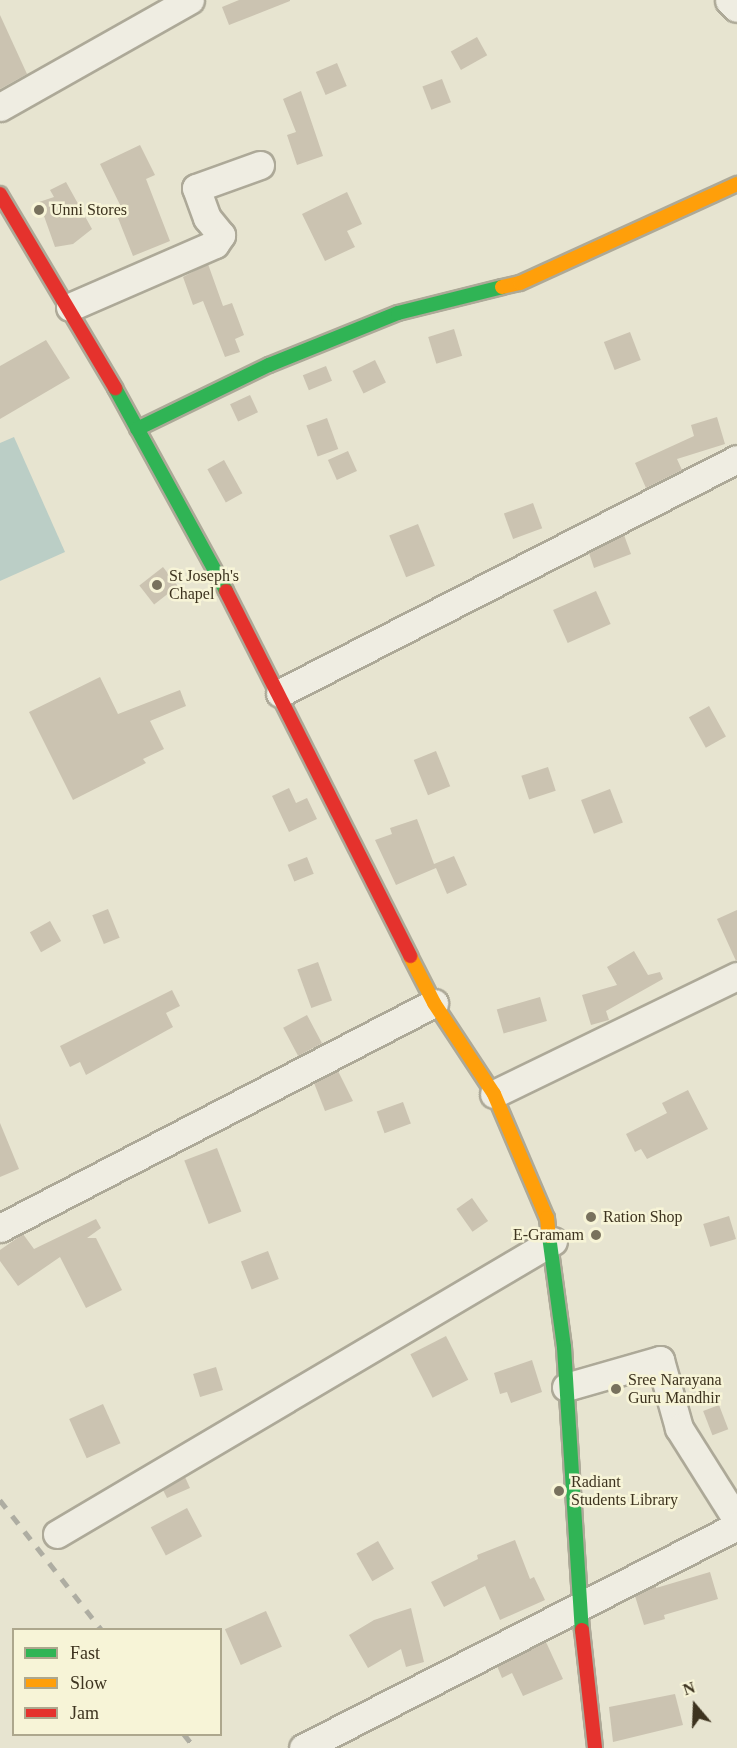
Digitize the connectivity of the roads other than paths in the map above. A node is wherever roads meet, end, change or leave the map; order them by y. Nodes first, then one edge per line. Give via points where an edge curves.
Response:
1 (189, 0) edge
2 (729, 0) edge
3 (737, 8) edge
4 (0, 106) edge
5 (260, 165) dead end
6 (737, 184) edge
7 (0, 194) edge
8 (70, 307) junction
9 (137, 429) junction
10 (737, 459) edge
11 (280, 693) junction
12 (737, 976) edge
13 (434, 1003) junction
14 (494, 1094) junction
15 (0, 1228) edge
16 (553, 1241) junction
17 (566, 1387) junction
18 (737, 1520) edge
19 (737, 1526) edge
20 (57, 1534) dead end
21 (579, 1607) junction
22 (303, 1748) edge
23 (595, 1748) edge

1 - 4 street
2 - 3 street
5 - 8 street via 196,188 207,218 221,235 215,244
6 - 9 main road via 520,283 398,313 269,365
7 - 8 main road
8 - 9 main road
9 - 11 main road
10 - 11 street
11 - 13 main road
12 - 14 street
13 - 14 main road
13 - 15 street
14 - 16 main road via 543,1208
16 - 17 main road
16 - 20 street
17 - 18 street via 660,1360 679,1428
17 - 21 main road
19 - 21 street
21 - 22 street
21 - 23 main road

